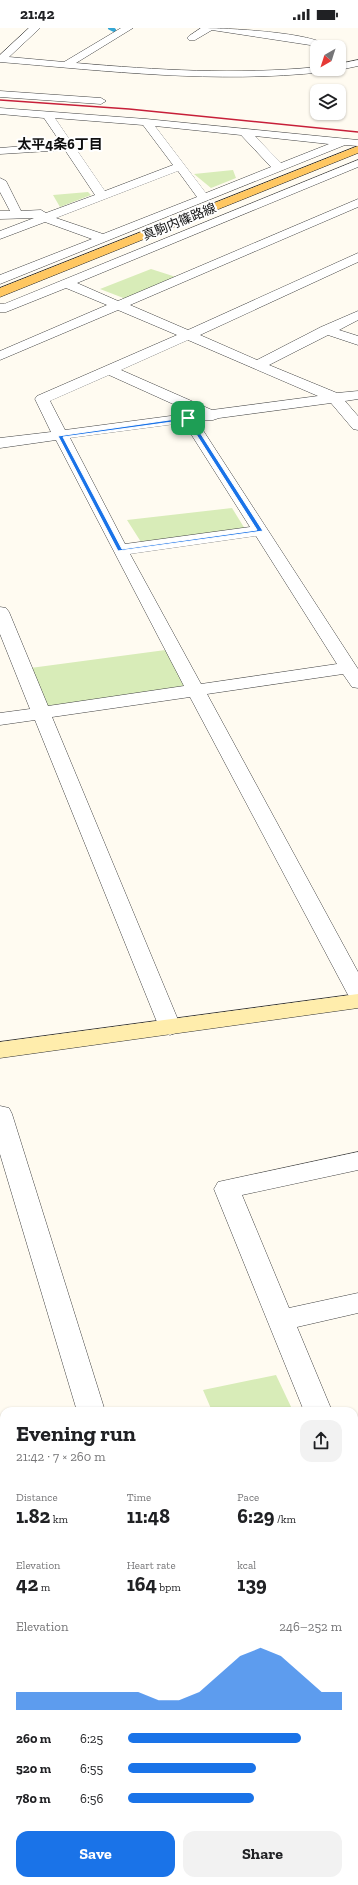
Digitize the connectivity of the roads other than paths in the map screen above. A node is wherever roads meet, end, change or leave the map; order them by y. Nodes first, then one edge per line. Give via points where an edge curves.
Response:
1 (35, 28) edge
2 (128, 28) edge
3 (208, 28) edge
4 (216, 28) edge
5 (192, 38) dead end
6 (310, 42) edge
7 (1, 59) edge
8 (346, 59) edge
9 (54, 63) junction
10 (67, 64) junction
11 (355, 64) edge
12 (310, 71) edge
13 (48, 73) dead end
14 (54, 85) dead end
15 (0, 94) edge
16 (60, 98) junction
17 (101, 101) dead end
18 (0, 111) edge
19 (48, 114) junction
20 (146, 122) junction
21 (246, 133) junction
22 (344, 142) junction
23 (358, 143) edge
24 (69, 146) junction
25 (358, 149) edge
26 (0, 150) edge
27 (358, 164) edge
28 (179, 167) junction
29 (277, 168) junction
30 (0, 182) edge
31 (102, 196) junction
32 (203, 197) junction
33 (358, 203) edge
34 (17, 214) junction
35 (0, 215) edge
36 (48, 217) junction
37 (0, 235) edge
38 (104, 239) junction
39 (358, 257) edge
40 (0, 280) edge
41 (68, 284) junction
42 (0, 294) edge
43 (119, 305) junction
44 (0, 308) edge
45 (358, 315) edge
46 (326, 330) junction
47 (189, 335) junction
48 (358, 341) edge
49 (0, 356) edge
50 (257, 364) junction
51 (110, 370) junction
52 (358, 396) edge
53 (335, 398) junction
54 (213, 416) junction
55 (188, 418) junction
56 (358, 426) edge
57 (60, 436) junction
58 (0, 443) edge
59 (260, 531) junction
60 (120, 550) junction
61 (0, 612) edge
62 (348, 668) junction
63 (358, 683) edge
64 (195, 691) junction
65 (41, 712) junction
66 (0, 719) edge
67 (358, 993) edge
68 (358, 1001) edge
69 (170, 1027) junction
70 (0, 1050) edge
71 (0, 1114) edge
72 (358, 1161) edge
73 (358, 1303) edge
74 (280, 1320) junction
75 (90, 1407) edge
76 (316, 1407) edge

1 - 7 street
2 - 10 street
3 - 5 street
4 - 6 street
7 - 9 street
8 - 11 street
9 - 10 street
9 - 13 street
10 - 12 street via 201,74 249,75
14 - 16 street
15 - 16 street
16 - 17 street
18 - 19 street
19 - 20 street
19 - 24 street
20 - 21 street
20 - 28 street
21 - 22 street
21 - 29 street
22 - 23 street
22 - 29 street
24 - 26 street
24 - 31 street
25 - 42 main road, 真駒内篠路線
27 - 41 street
28 - 31 street
28 - 32 street
29 - 32 street
30 - 34 street
31 - 36 street
32 - 38 street
33 - 43 street
34 - 35 street
34 - 36 street
36 - 37 street
36 - 38 street
38 - 40 street
39 - 47 street
41 - 43 street
41 - 44 street
43 - 47 street
43 - 49 street
45 - 46 street
46 - 48 street
46 - 50 street
47 - 50 street
47 - 51 street
50 - 53 street
51 - 54 street
51 - 57 street via 42,399
52 - 53 street
53 - 54 street
53 - 56 street
54 - 55 street
55 - 57 street
55 - 59 street
57 - 58 street
57 - 60 street
59 - 60 street
59 - 62 street
60 - 64 street
61 - 65 street
62 - 63 street
62 - 64 street
64 - 65 street
64 - 67 street
65 - 66 street
65 - 69 street
68 - 69 street
69 - 70 street
71 - 75 street
72 - 74 street via 227,1189
73 - 74 street
74 - 76 street

